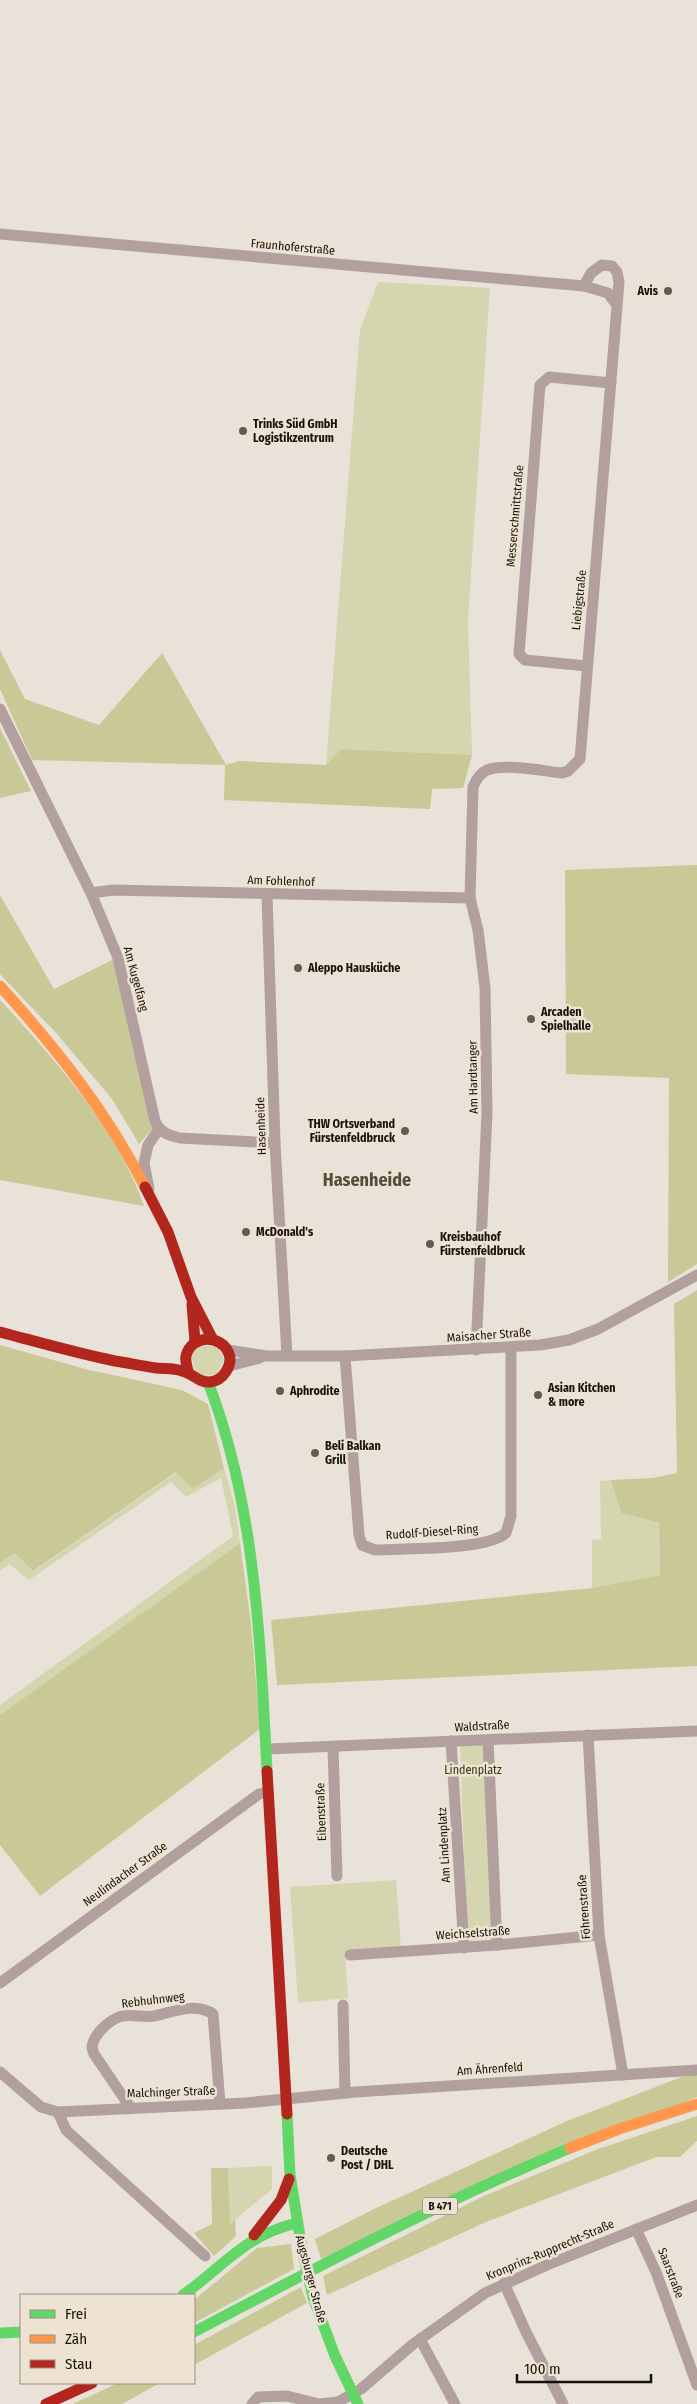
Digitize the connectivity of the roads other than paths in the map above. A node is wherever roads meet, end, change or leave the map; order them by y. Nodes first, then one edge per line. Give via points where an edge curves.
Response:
1 (0, 234) edge
2 (584, 286) junction
3 (616, 304) junction
4 (611, 383) junction
5 (587, 666) junction
6 (0, 709) edge
7 (472, 806) joint
8 (91, 893) junction
9 (266, 894) junction
10 (470, 898) junction
11 (0, 986) edge
12 (159, 1129) junction
13 (275, 1143) junction
14 (149, 1191) junction
15 (697, 1275) edge
16 (191, 1298) junction
17 (0, 1332) edge
18 (212, 1338) junction
19 (195, 1342) junction
20 (511, 1348) junction
21 (228, 1350) junction
22 (476, 1350) junction
23 (186, 1354) junction
24 (267, 1356) junction
25 (287, 1356) junction
26 (345, 1356) junction
27 (229, 1366) junction
28 (149, 1368) junction
29 (188, 1371) junction
30 (221, 1378) junction
31 (208, 1382) junction
32 (223, 1421) junction
33 (697, 1731) edge
34 (588, 1735) junction
35 (488, 1740) junction
36 (452, 1741) junction
37 (333, 1748) junction
38 (268, 1749) junction
39 (268, 1792) junction
40 (337, 1876) dead end
41 (599, 1935) junction
42 (497, 1945) junction
43 (464, 1948) junction
44 (350, 1955) dead end
45 (0, 1983) edge
46 (343, 2005) dead end
47 (697, 2070) edge
48 (0, 2072) edge
49 (623, 2076) junction
50 (345, 2093) junction
51 (286, 2099) junction
52 (220, 2104) junction
53 (697, 2104) edge
54 (130, 2108) junction
55 (58, 2112) junction
56 (290, 2175) junction
57 (697, 2205) edge
58 (297, 2223) junction
59 (636, 2229) junction
60 (251, 2238) junction
61 (205, 2256) dead end
62 (504, 2283) junction
63 (184, 2294) edge
64 (195, 2331) edge
65 (20, 2332) edge
66 (0, 2333) edge
67 (420, 2339) junction
68 (90, 2384) edge
69 (697, 2385) edge
70 (355, 2399) edge
71 (46, 2404) edge
72 (252, 2404) edge
73 (455, 2404) edge
74 (564, 2404) edge

1 - 2 street, Fraunhoferstraße
2 - 3 street, Fraunhoferstraße via 608,293
2 - 3 street via 591,273 602,266 612,266 618,275
3 - 4 street, Liebigstraße
4 - 5 street, Liebigstraße
4 - 5 street, Messerschmittstraße via 549,377 540,385 520,654 525,660
5 - 7 street, Liebigstraße via 583,737 577,764 562,773 498,767 486,770 476,778
6 - 8 street, Am Kugelfang
7 - 10 street, Am Hardtanger
8 - 9 street, Am Fohlenhof via 114,890
8 - 12 street, Am Kugelfang via 118,958 154,1121
9 - 10 street, Am Fohlenhof
9 - 13 street, Hasenheide
10 - 22 street, Am Hardtanger via 478,930 485,988 486,1163
11 - 14 main road via 50,1040 92,1097
12 - 13 street via 180,1138
12 - 14 street via 148,1145 144,1163
13 - 25 street, Hasenheide
14 - 16 main road via 168,1232
15 - 20 street, Maisacher Straße via 587,1334 569,1340
16 - 18 main road
16 - 19 main road
17 - 28 main road
18 - 19 main road
18 - 21 main road
19 - 23 main road
20 - 22 street, Maisacher Straße
20 - 26 street, Rudolf-Diesel-Ring via 511,1516 506,1533 491,1542 375,1550 362,1544 359,1536
21 - 24 street, Maisacher Straße
21 - 27 main road
22 - 26 street, Maisacher Straße
23 - 28 main road
23 - 29 main road
24 - 25 street, Maisacher Straße
24 - 27 street, Maisacher Straße
25 - 26 street, Maisacher Straße
27 - 30 main road
28 - 29 main road
29 - 31 main road via 197,1379
30 - 31 main road
30 - 32 main road
31 - 32 main road
32 - 38 main road via 244,1508 259,1620
33 - 34 street, Waldstraße
34 - 35 street, Waldstraße
34 - 41 street, Föhrenstraße
35 - 36 street, Waldstraße
35 - 42 street
36 - 37 street, Waldstraße
36 - 43 street, Am Lindenplatz
37 - 38 street, Waldstraße
37 - 40 street, Eibenstraße
38 - 39 main road
39 - 45 street, Neulindacher Straße via 259,1794
39 - 51 main road
41 - 42 street, Weichselstraße
41 - 49 street, Föhrenstraße
42 - 43 street, Weichselstraße
43 - 44 street, Weichselstraße
46 - 50 street
47 - 49 street, Am Ährenfeld
48 - 55 street, Malchinger Straße via 41,2107
49 - 50 street, Am Ährenfeld
50 - 51 street, Am Ährenfeld
51 - 52 street, Malchinger Straße
51 - 56 main road
52 - 54 street, Malchinger Straße
52 - 54 street, Rebhuhnweg via 213,2014 205,2009 170,2010 153,2016 119,2017 97,2033 92,2048 94,2054
53 - 64 main road, B 471 via 595,2138 478,2188 289,2281
54 - 55 street, Malchinger Straße
55 - 61 street via 66,2130
56 - 58 main road
56 - 60 main road via 281,2200
57 - 59 street, Kronprinz-Rupprecht-Straße
58 - 60 main road, Augsburger Straße via 276,2227
58 - 70 main road, Augsburger Straße, bridge via 314,2297
59 - 62 street, Kronprinz-Rupprecht-Straße
59 - 69 street, Saarstraße via 656,2272
60 - 63 main road, Augsburger Straße
62 - 67 street, Kronprinz-Rupprecht-Straße via 481,2295
62 - 74 street
65 - 66 main road
67 - 70 street, Kronprinz-Rupprecht-Straße
67 - 73 street
68 - 71 main road
70 - 72 street, Kronprinz-Rupprecht-Straße via 320,2404 287,2396 258,2397 252,2400

